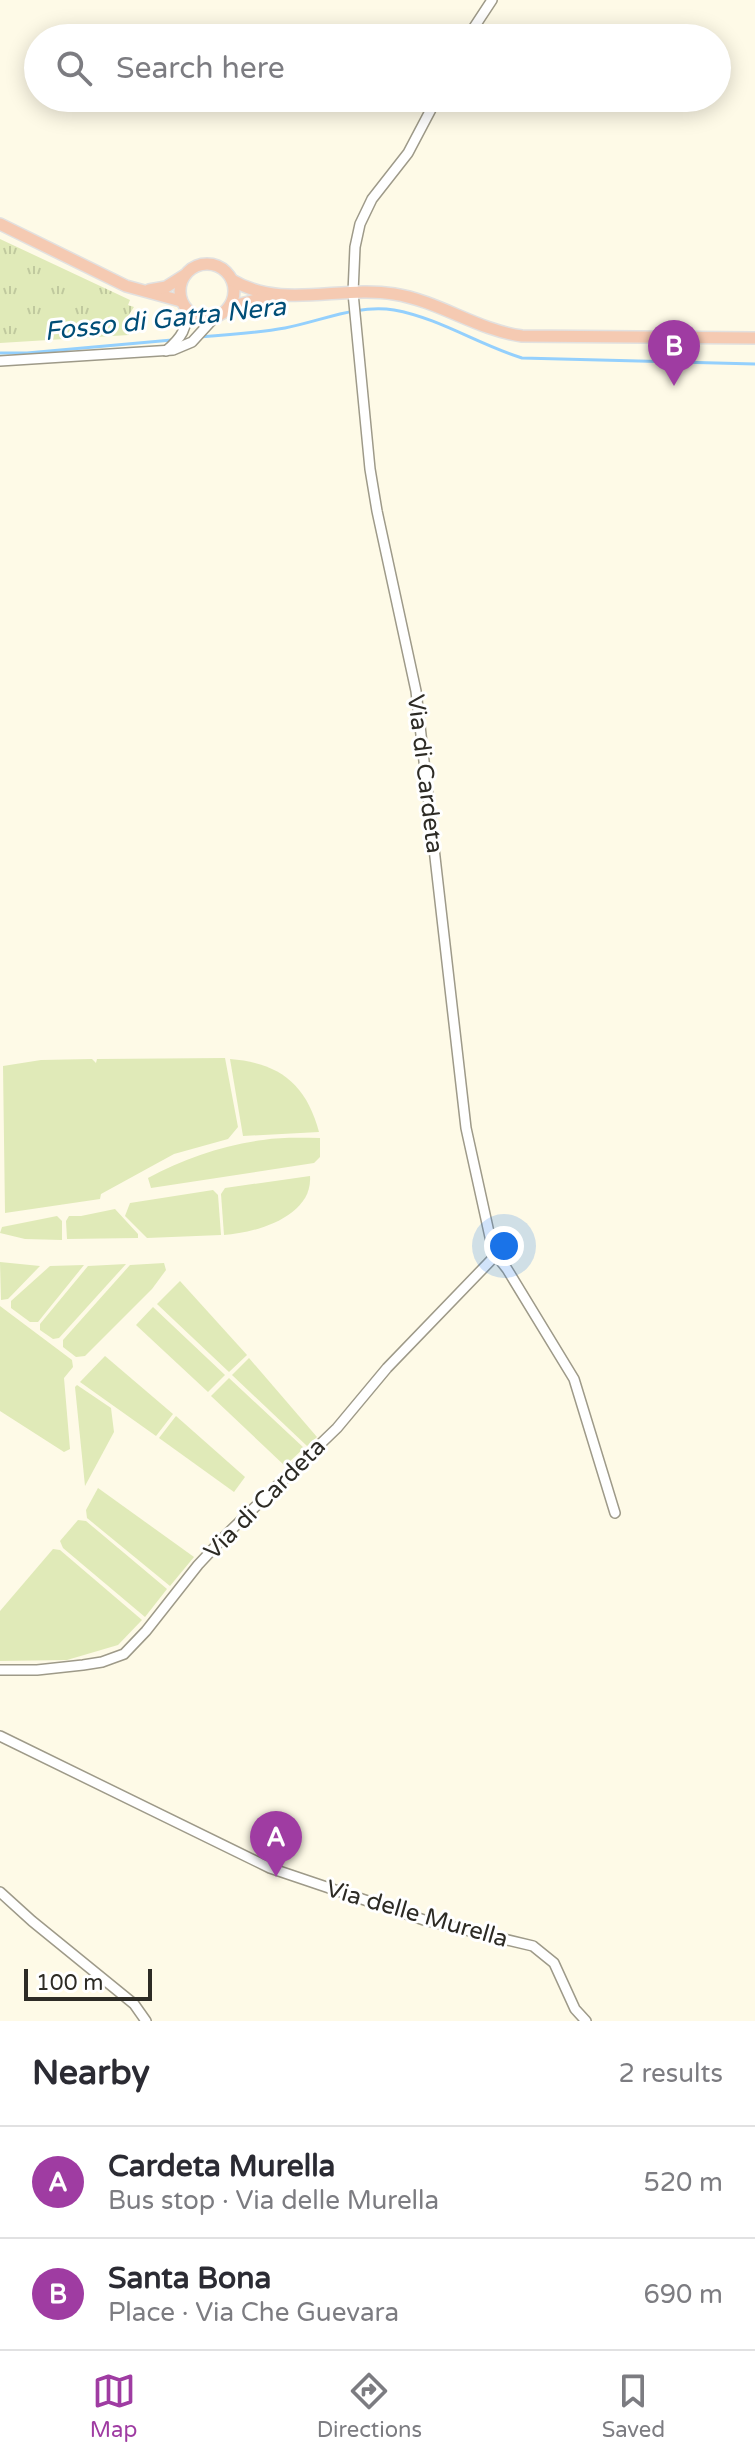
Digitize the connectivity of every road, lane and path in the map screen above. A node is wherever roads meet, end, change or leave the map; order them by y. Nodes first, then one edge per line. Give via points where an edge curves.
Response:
1 (492, 0) edge
2 (476, 24) edge
3 (430, 112) edge
4 (0, 224) edge
5 (185, 275) junction
6 (232, 280) junction
7 (145, 291) junction
8 (280, 295) junction
9 (183, 304) junction
10 (354, 304) junction
11 (229, 307) junction
12 (214, 318) junction
13 (755, 338) edge
14 (166, 351) junction
15 (0, 361) edge
16 (496, 1255) junction
17 (615, 1513) dead end
18 (0, 1670) edge
19 (0, 1736) edge
20 (0, 1892) edge
21 (146, 2021) edge
22 (586, 2021) edge

1 - 2 street
3 - 10 street, Via di Cardeta via 408,153 365,212 355,247
4 - 7 main road
5 - 6 main road via 212,264
5 - 7 main road via 166,287
5 - 9 main road
6 - 8 main road
6 - 11 main road
7 - 9 main road
8 - 10 main road
8 - 11 main road
9 - 12 main road via 198,317
9 - 14 street via 186,325
10 - 13 main road via 381,292 402,295 522,336
10 - 16 street, Via di Cardeta via 374,497 416,691 466,1128
11 - 12 main road
12 - 14 street via 192,342
14 - 15 street
16 - 17 street, Via di Cardeta via 574,1379
16 - 18 street, Via di Cardeta via 337,1428 217,1545 124,1654 83,1665
19 - 22 street, Via delle Murella via 270,1868 424,1920 533,1946 554,1963
20 - 21 street via 134,2004

